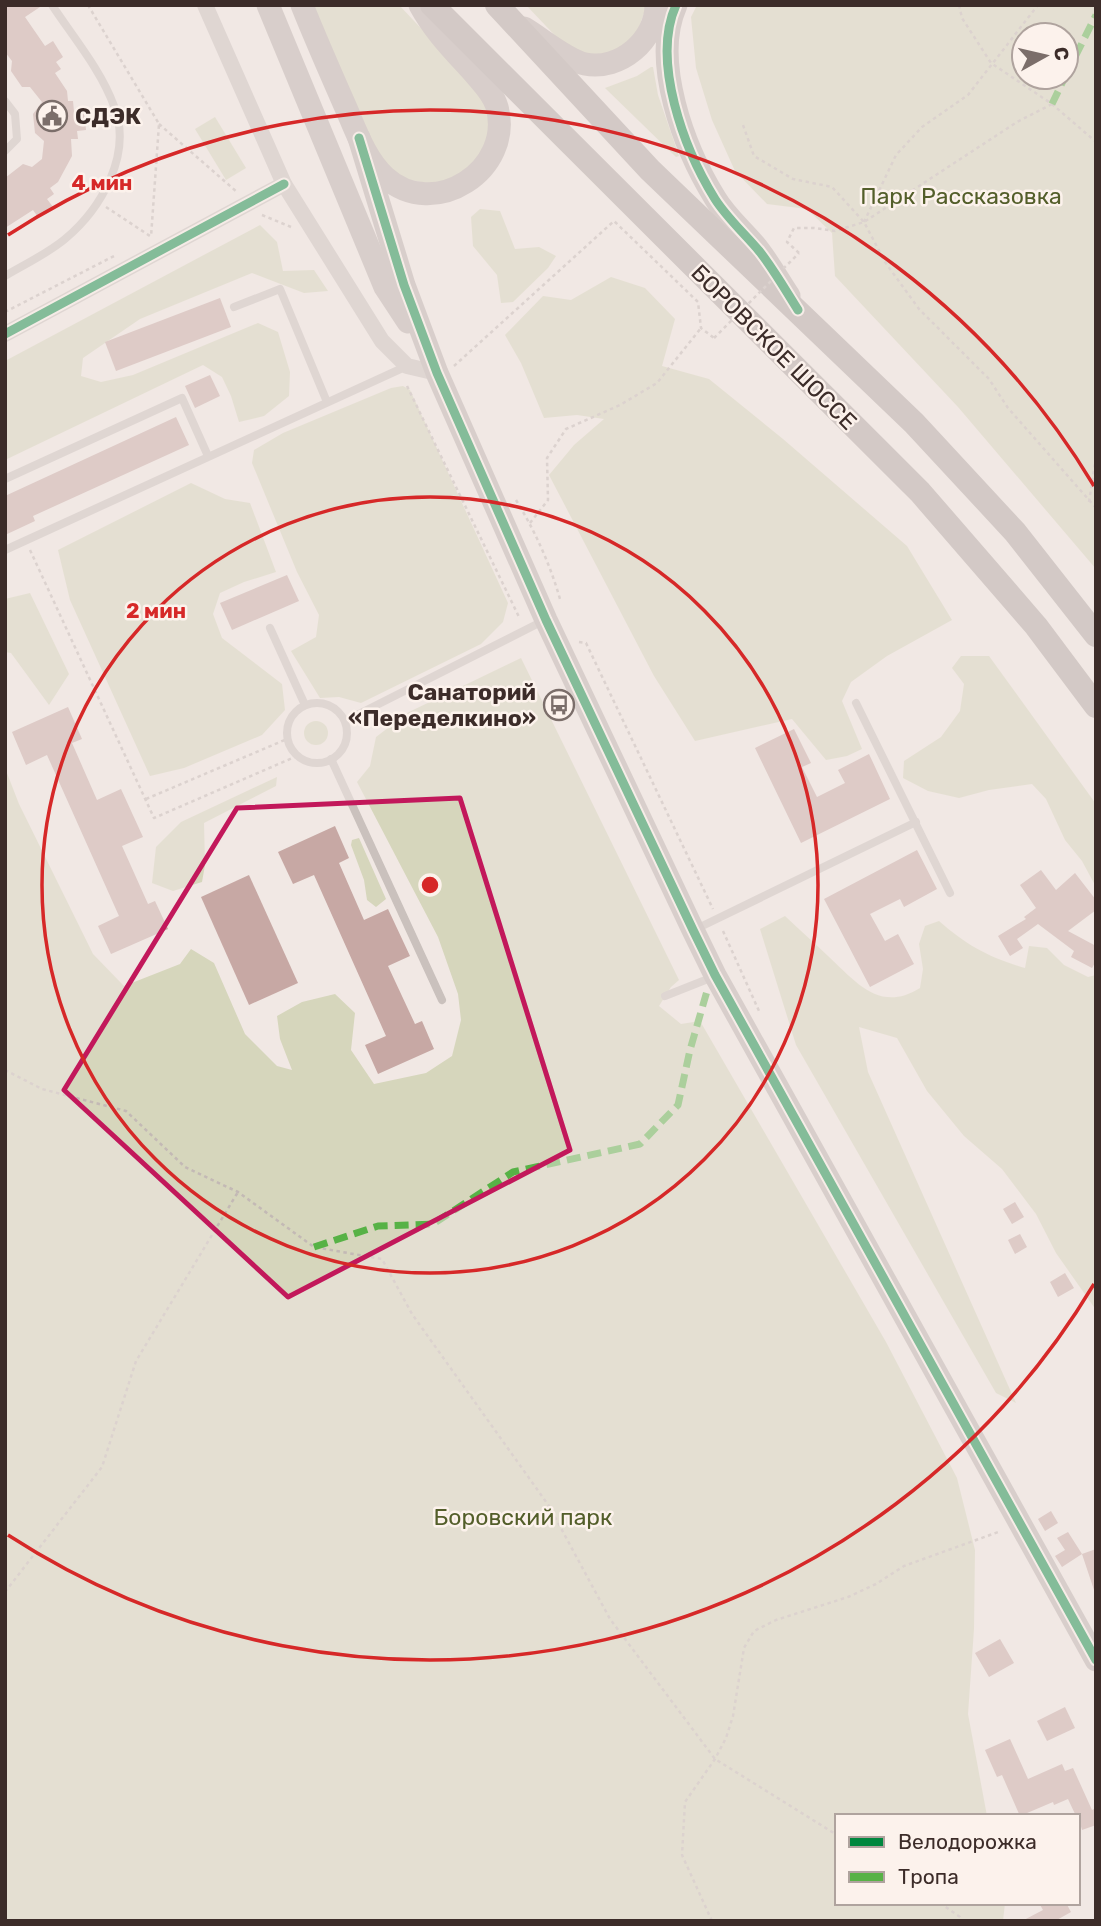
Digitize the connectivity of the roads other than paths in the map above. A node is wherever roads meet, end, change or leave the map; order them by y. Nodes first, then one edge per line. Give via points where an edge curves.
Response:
1 (52, 5) edge
2 (205, 5) edge
3 (268, 5) edge
4 (288, 5) edge
5 (302, 5) edge
6 (421, 5) edge
7 (432, 5) edge
8 (668, 8) edge
9 (504, 12) edge
10 (319, 63) junction
11 (5, 101) edge
12 (359, 138) junction
13 (5, 151) edge
14 (284, 184) junction
15 (5, 276) edge
16 (234, 307) dead end
17 (798, 310) junction
18 (410, 325) junction
19 (5, 334) edge
20 (407, 366) junction
21 (438, 376) junction
22 (327, 402) junction
23 (208, 456) junction
24 (5, 479) edge
25 (5, 550) edge
26 (553, 612) junction
27 (270, 628) dead end
28 (1096, 635) edge
29 (856, 703) dead end
30 (305, 705) junction
31 (1096, 706) edge
32 (345, 721) junction
33 (331, 759) junction
34 (916, 822) junction
35 (950, 893) dead end
36 (693, 930) junction
37 (715, 975) junction
38 (665, 996) dead end
39 (442, 1000) dead end
40 (1096, 1660) edge

1 - 15 lane via 104,85 115,108 120,145 98,201 64,240
2 - 14 street
3 - 18 street via 385,287
4 - 10 street
5 - 10 street
6 - 12 street via 434,29 495,100 499,123 492,155 465,184 443,192 414,192 386,179
7 - 31 main road, БОРОВСКОЕ ШОССЕ via 920,492 1036,626
8 - 9 street via 638,47 621,58 589,65
8 - 17 street via 667,70 697,164 716,200 763,256
9 - 17 main road, БОРОВСКОЕ ШОССЕ via 650,170
10 - 12 street
10 - 18 street
11 - 13 lane via 15,114 17,139
12 - 21 street via 404,285
14 - 19 street
14 - 20 street via 382,341
16 - 22 lane via 280,289
17 - 28 main road, БОРОВСКОЕ ШОССЕ via 979,492
18 - 21 street
20 - 21 street
20 - 22 lane
21 - 26 street
22 - 23 lane
23 - 24 lane via 182,398
23 - 25 lane
26 - 32 lane
26 - 36 street
27 - 30 lane
29 - 34 lane
30 - 32 lane via 332,706
30 - 33 lane via 290,719 287,739 297,756 316,763
32 - 33 lane via 346,741
33 - 39 lane
34 - 35 lane
34 - 36 lane
36 - 37 street
37 - 38 lane
37 - 40 street

